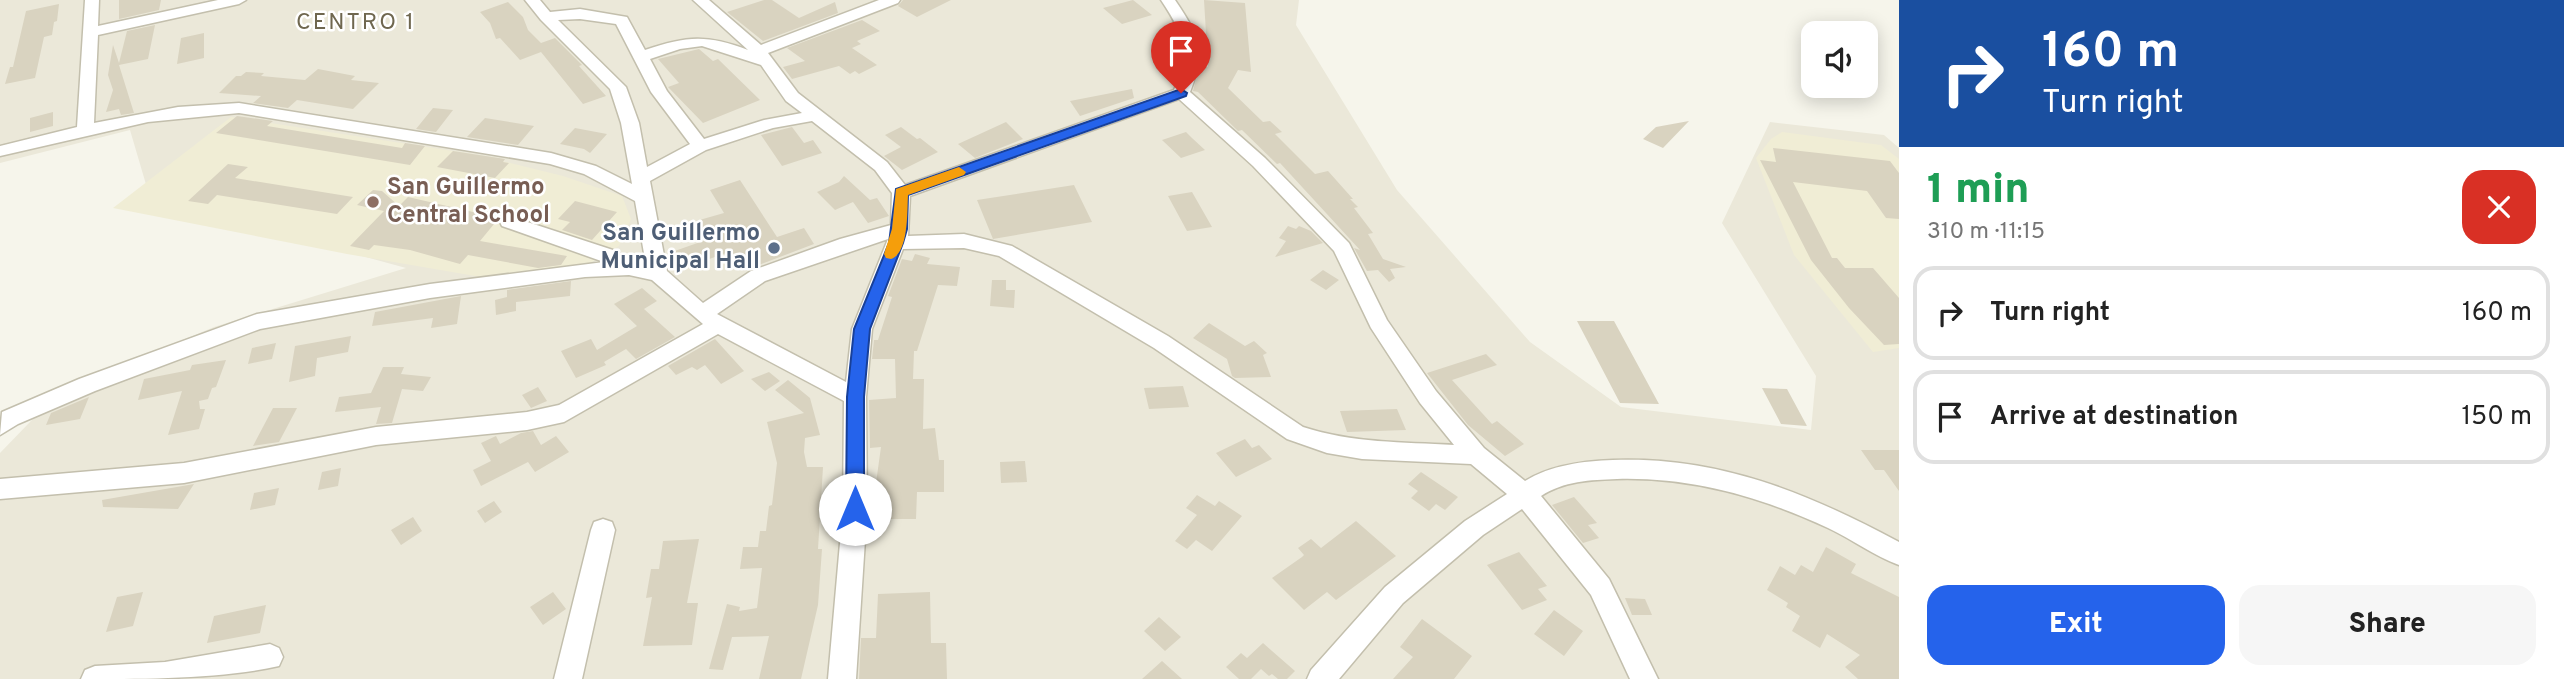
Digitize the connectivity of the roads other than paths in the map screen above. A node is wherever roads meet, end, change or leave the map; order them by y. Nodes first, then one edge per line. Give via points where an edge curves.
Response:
1 (92, 0) edge
2 (239, 0) edge
3 (532, 0) edge
4 (700, 0) edge
5 (893, 0) edge
6 (1168, 0) edge
7 (871, 4) edge
8 (546, 17) junction
9 (90, 32) junction
10 (642, 56) junction
11 (764, 57) junction
12 (1181, 93) junction
13 (816, 115) junction
14 (85, 131) junction
15 (700, 146) junction
16 (0, 151) edge
17 (642, 187) junction
18 (901, 192) junction
19 (509, 222) dead end
20 (898, 236) junction
21 (629, 268) junction
22 (658, 274) junction
23 (710, 319) junction
24 (855, 397) junction
25 (0, 426) edge
26 (1476, 455) junction
27 (0, 489) edge
28 (1524, 494) junction
29 (603, 530) dead end
30 (1899, 554) edge
31 (270, 657) dead end
32 (95, 679) edge
33 (568, 679) edge
34 (842, 679) edge
35 (1321, 679) edge
36 (1644, 679) edge

1 - 9 street
2 - 9 street
3 - 8 street
4 - 11 street
5 - 7 street
6 - 12 street via 1194,49 1193,68
7 - 11 street
8 - 10 street via 580,13 622,20
8 - 17 street via 618,87
9 - 14 street
10 - 11 street via 684,41 702,40
10 - 15 street via 659,92
11 - 13 street via 792,97
12 - 18 street
12 - 26 street via 1259,162 1342,248 1378,323
13 - 15 street
13 - 18 street via 881,166
14 - 16 street
14 - 17 street via 201,108 271,111 551,159
15 - 17 street
17 - 22 street
18 - 20 street
19 - 21 street via 607,255
20 - 23 street via 847,244 758,276
20 - 24 street via 862,329
20 - 26 street via 1005,251 1161,342 1295,433 1362,450
21 - 22 street
21 - 25 street via 430,291 257,321 87,385
22 - 23 street
23 - 24 street
23 - 27 street via 564,413 376,436 184,473
24 - 34 street via 855,509
26 - 28 street
28 - 30 street via 1548,479 1590,470 1655,468 1700,474 1764,491 1838,521
28 - 35 street via 1474,528 1394,595
28 - 36 street via 1600,587
29 - 33 street
31 - 32 street via 165,675

